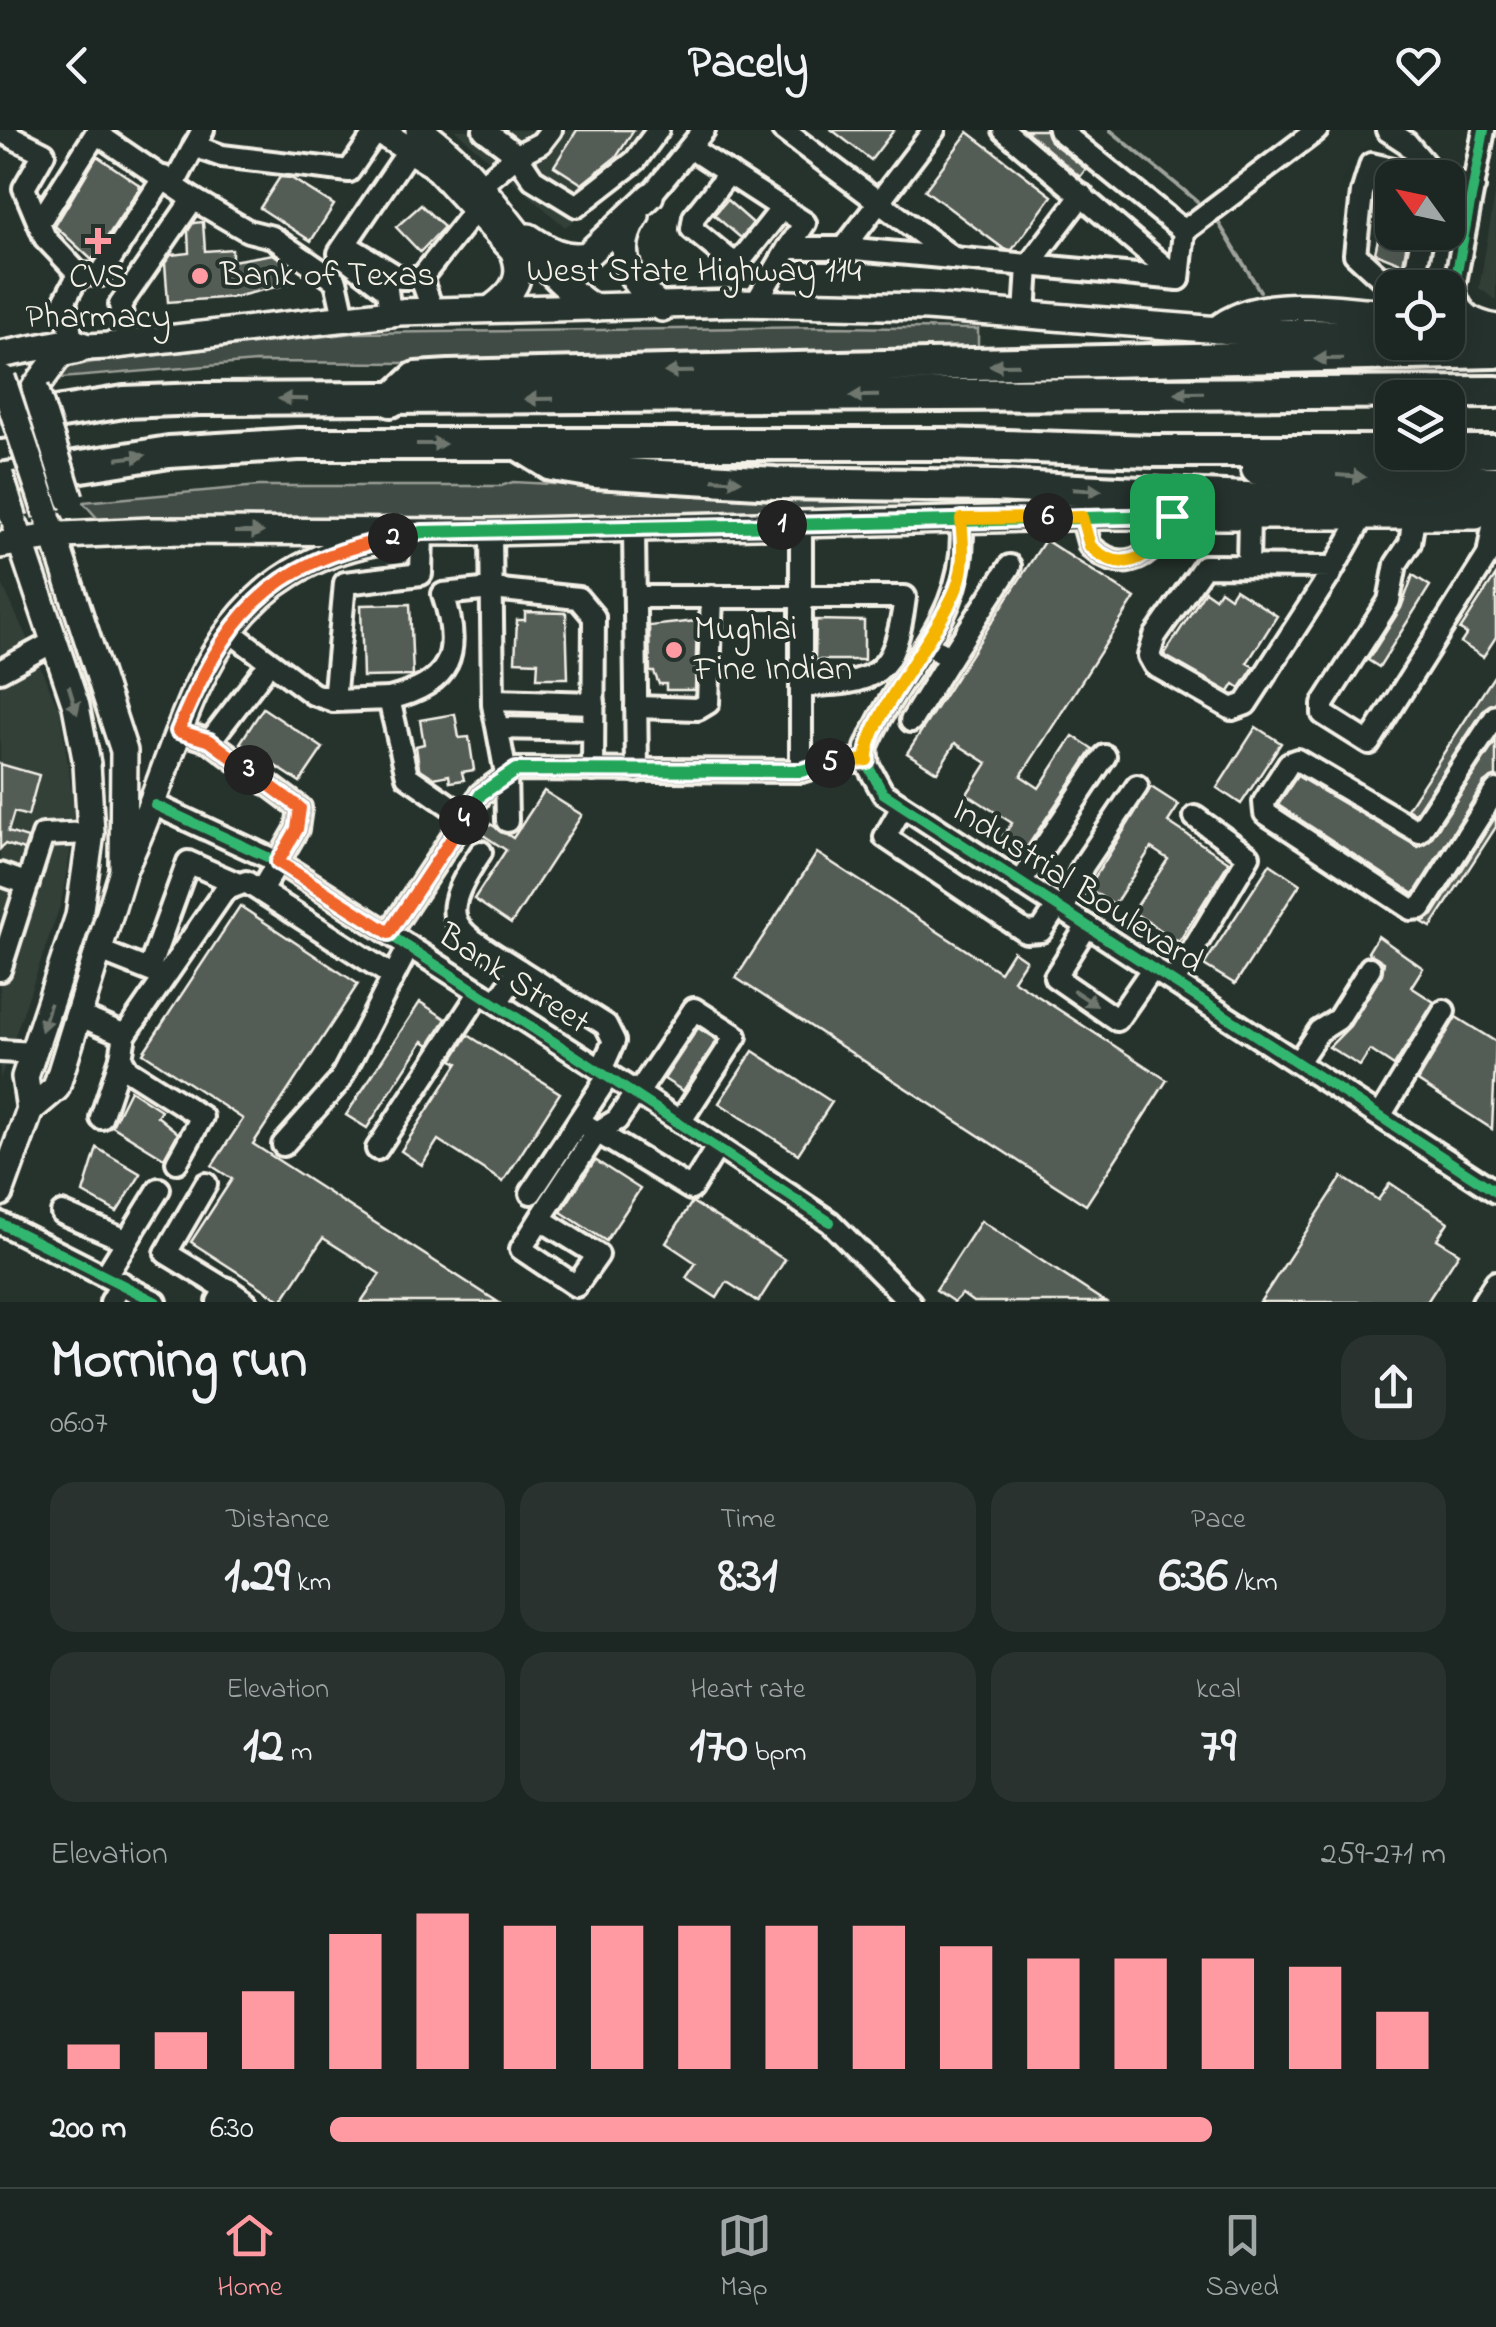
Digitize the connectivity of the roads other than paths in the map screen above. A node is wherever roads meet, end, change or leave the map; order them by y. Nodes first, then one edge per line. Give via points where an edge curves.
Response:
1 (377, 130) edge
2 (484, 130) edge
3 (551, 130) edge
4 (658, 130) edge
5 (704, 130) edge
6 (784, 130) edge
7 (934, 130) edge
8 (1004, 130) edge
9 (1059, 130) edge
10 (1318, 130) edge
11 (1387, 130) edge
12 (1484, 130) edge
13 (0, 131) edge
14 (97, 131) edge
15 (418, 136) edge
16 (198, 138) edge
17 (690, 148) junction
18 (517, 154) junction
19 (1421, 160) edge
20 (1375, 165) edge
21 (729, 173) junction
22 (169, 180) junction
23 (1465, 185) edge
24 (1474, 187) junction
25 (473, 192) junction
26 (1082, 194) junction
27 (650, 196) junction
28 (193, 199) junction
29 (878, 204) junction
30 (782, 208) junction
31 (39, 223) junction
32 (512, 226) junction
33 (1184, 231) junction
34 (788, 248) junction
35 (844, 248) junction
36 (342, 249) junction
37 (1420, 250) edge
38 (953, 258) junction
39 (519, 264) junction
40 (1028, 266) junction
41 (1456, 270) edge
42 (79, 274) junction
43 (552, 274) junction
44 (421, 278) junction
45 (1179, 279) junction
46 (756, 304) junction
47 (492, 308) junction
48 (594, 308) junction
49 (662, 308) junction
50 (434, 310) junction
51 (1375, 311) edge
52 (390, 313) junction
53 (1465, 314) edge
54 (1025, 315) junction
55 (344, 317) junction
56 (1216, 330) junction
57 (1496, 331) edge
58 (1465, 333) edge
59 (1375, 334) edge
60 (127, 342) junction
61 (80, 344) junction
62 (1496, 352) edge
63 (1, 367) edge
64 (1496, 392) edge
65 (391, 400) junction
66 (0, 422) edge
67 (518, 444) junction
68 (1152, 451) junction
69 (1375, 451) edge
70 (1465, 451) edge
71 (1496, 451) edge
72 (0, 477) edge
73 (1496, 482) edge
74 (1496, 502) edge
75 (1172, 516) junction
76 (1249, 516) junction
77 (1362, 516) junction
78 (1496, 516) edge
79 (1082, 517) junction
80 (1414, 517) junction
81 (961, 519) junction
82 (801, 524) junction
83 (50, 526) junction
84 (634, 529) junction
85 (108, 532) junction
86 (422, 532) junction
87 (492, 532) junction
88 (11, 535) edge
89 (1010, 566) dead end
90 (1248, 566) junction
91 (1334, 567) junction
92 (421, 574) junction
93 (492, 589) junction
94 (442, 594) junction
95 (804, 594) junction
96 (712, 596) junction
97 (635, 597) junction
98 (229, 630) junction
99 (53, 642) junction
100 (928, 644) junction
101 (950, 658) junction
102 (0, 671) edge
103 (262, 672) dead end
104 (802, 686) junction
105 (389, 699) junction
106 (493, 700) junction
107 (334, 701) junction
108 (594, 703) junction
109 (636, 708) junction
110 (1496, 716) edge
111 (911, 721) dead end
112 (498, 728) junction
113 (594, 730) junction
114 (178, 731) junction
115 (210, 741) junction
116 (124, 751) junction
117 (1105, 756) dead end
118 (867, 760) junction
119 (593, 770) junction
120 (637, 771) junction
121 (801, 771) junction
122 (506, 774) junction
123 (1136, 786) dead end
124 (1496, 790) edge
125 (155, 805) junction
126 (902, 807) junction
127 (466, 817) junction
128 (1195, 817) dead end
129 (508, 821) dead end
130 (91, 833) junction
131 (954, 840) junction
132 (481, 852) dead end
133 (278, 862) junction
134 (123, 871) junction
135 (933, 873) junction
136 (0, 874) edge
137 (236, 883) junction
138 (1020, 883) junction
139 (28, 884) junction
140 (260, 891) junction
141 (1060, 908) junction
142 (1088, 926) junction
143 (389, 933) junction
144 (409, 946) junction
145 (100, 950) junction
146 (1153, 968) junction
147 (1370, 968) dead end
148 (0, 970) edge
149 (519, 970) junction
150 (158, 974) junction
151 (391, 976) junction
152 (1174, 981) junction
153 (488, 997) junction
154 (1444, 1011) dead end
155 (78, 1015) junction
156 (124, 1035) junction
157 (0, 1051) edge
158 (34, 1054) junction
159 (121, 1058) junction
160 (1298, 1062) junction
161 (605, 1072) junction
162 (637, 1093) junction
163 (30, 1110) junction
164 (1380, 1116) junction
165 (101, 1118) dead end
166 (680, 1122) junction
167 (588, 1127) junction
168 (283, 1145) dead end
169 (717, 1147) junction
170 (377, 1149) dead end
171 (177, 1162) dead end
172 (206, 1184) dead end
173 (160, 1189) dead end
174 (1496, 1192) edge
175 (0, 1193) edge
176 (531, 1193) dead end
177 (62, 1213) dead end
178 (540, 1219) dead end
179 (0, 1223) edge
180 (128, 1241) junction
181 (114, 1279) junction
182 (1496, 1282) edge
183 (222, 1296) edge
184 (111, 1302) edge
185 (156, 1302) edge
186 (246, 1302) edge
187 (910, 1302) edge
188 (1483, 1302) edge

1 - 15 main road
1 - 16 street via 349,170 222,156
2 - 18 street
3 - 18 street
4 - 18 street via 634,161 577,206 533,179
5 - 17 street
6 - 29 street
7 - 29 street
8 - 26 street
9 - 33 street
10 - 33 street
11 - 19 street
12 - 24 street
13 - 31 street via 44,152 24,188
14 - 22 street
14 - 31 street
15 - 25 main road
15 - 36 street
16 - 22 street
17 - 21 street
17 - 27 street
18 - 25 street
20 - 37 street via 1362,193 1355,254 1380,277 1414,279
21 - 30 street
21 - 30 street via 694,217 692,230 731,262 740,260
22 - 28 street
22 - 42 street via 100,275
23 - 24 street
24 - 41 street
25 - 32 main road
25 - 39 main road
25 - 44 street via 472,214
26 - 40 street
26 - 45 street
27 - 32 main road via 587,255 574,258
27 - 43 main road via 607,250
27 - 49 main road via 623,246 636,286
28 - 55 street via 272,237 336,282
28 - 60 street via 120,305
29 - 35 street
29 - 38 street
30 - 34 street via 806,223
31 - 42 street
32 - 43 main road
33 - 45 street
34 - 35 street
34 - 46 street
35 - 38 street
36 - 44 street via 400,278
36 - 52 street via 387,290
38 - 40 street
39 - 43 main road
39 - 47 main road via 516,286
40 - 45 street
40 - 54 street
42 - 61 street via 65,300
43 - 48 main road
44 - 50 street
46 - 49 main road, West State Highway 114
46 - 54 main road, West State Highway 114
47 - 48 main road, West State Highway 114
47 - 50 main road, West State Highway 114
48 - 49 main road, West State Highway 114
50 - 52 main road, West State Highway 114
51 - 56 main road via 1281,308 1245,313
52 - 55 main road, West State Highway 114
53 - 57 main road
54 - 56 main road, West State Highway 114
55 - 60 main road, West State Highway 114
56 - 59 main road, West State Highway 114
57 - 58 main road
60 - 61 main road, West State Highway 114
61 - 63 main road, West State Highway 114
61 - 85 main road, bridge via 60,354 36,388 70,499 80,515
62 -> 65 highway via 450,376 416,378
63 - 83 main road, bridge
64 -> 65 highway
65 -> 66 highway via 162,400
67 - 68 highway
72 -> 67 highway via 240,446
67 -> 74 highway via 566,468 757,482
68 - 69 highway
68 -> 73 highway via 1191,464
70 - 71 highway
72 - 88 main road, bridge
75 - 76 main road
75 - 79 main road
75 - 79 street via 1145,558 1119,560 1090,546
76 - 77 main road
76 - 90 street
77 - 80 main road
77 - 91 street
78 - 80 main road
78 - 80 street via 1488,555 1369,743 1324,714 1323,704 1389,601
79 - 81 main road
81 - 82 main road
81 - 100 street via 960,579
82 - 84 main road
82 - 95 street
83 - 85 main road
83 - 88 main road
83 - 116 main road
84 - 87 main road
84 - 97 street
85 -> 86 main road
86 - 87 main road
86 - 92 street
86 - 98 main road via 309,563 283,577
87 - 93 street
88 - 99 main road
89 - 101 street
90 - 91 street
90 - 91 street via 1204,566 1155,636 1149,656 1232,709 1246,704
92 - 94 street
92 - 107 street via 345,583
93 - 94 street
93 - 106 street
93 - 108 street via 578,598 594,617
94 - 105 street via 454,626 447,664 432,686
95 - 96 street
95 - 104 street
95 - 104 street via 905,597 900,634 872,679
96 - 97 street
96 - 109 street via 708,703
97 - 109 street
98 - 107 street via 313,694
98 - 114 main road via 205,664
99 - 102 street
99 -> 130 main road via 76,706
100 - 101 street
100 - 118 street via 873,731
101 - 111 street
103 - 115 street
104 - 121 street
105 - 107 street
105 - 127 street via 407,776
106 - 108 street
106 - 112 street
108 - 113 street
109 - 120 street
110 - 124 street via 1419,832 1297,760 1264,802 1265,813 1411,910 1422,908
112 - 113 street
112 - 122 street
113 - 119 street
114 - 115 street
114 - 125 main road
115 - 133 street via 300,808 297,829
116 - 125 main road via 131,775
116 - 134 main road
117 - 138 street
118 - 121 street
118 - 126 street, Industrial Boulevard via 882,794
119 - 120 street
119 - 122 street
120 - 121 street
122 - 127 street
122 - 129 street
123 - 141 street
125 - 133 street, Bank Street
125 - 134 main road
126 - 131 street, Industrial Boulevard
126 - 135 street via 886,838
127 - 143 street
128 - 152 street via 1249,856
130 - 139 street via 43,835
130 -> 158 main road via 79,916
131 - 135 street
131 - 138 street, Industrial Boulevard
132 - 149 street via 452,898 454,915 468,937
133 - 140 street
133 - 143 street, Bank Street
134 - 145 main road
135 - 141 street via 1026,932 1041,931
136 - 139 street
137 - 140 street
137 - 150 street
137 - 150 street via 188,862
138 - 141 street, Industrial Boulevard
139 - 148 street
140 - 151 street
141 - 142 street, Industrial Boulevard
142 - 146 street, Industrial Boulevard
142 -> 146 street via 1055,977 1117,1020
143 - 144 street, Bank Street
144 - 151 street
144 - 153 street, Bank Street
145 - 150 street
145 - 155 main road
146 - 152 street, Industrial Boulevard
147 - 160 street via 1338,1019 1319,1031
149 - 153 street
149 - 161 street via 606,1025 614,1041
150 - 156 street
151 - 168 street via 338,1082
152 - 160 street, Industrial Boulevard
153 - 161 street, Bank Street
153 - 170 street
154 - 164 street
155 - 156 street
155 - 163 main road via 56,1088
156 - 159 street
157 - 158 street
158 - 163 main road via 25,1077
159 - 165 street
159 - 171 street via 128,1070 202,1117
160 - 164 street, Industrial Boulevard
161 - 162 street, Bank Street
161 - 167 street
162 - 166 street, Bank Street
162 - 166 street via 694,1009 736,1036
162 - 167 street via 617,1120
163 - 175 main road
164 - 174 street, Industrial Boulevard
166 - 169 street, Bank Street
167 - 169 street via 691,1190
167 - 176 street
167 - 178 street
169 - 187 street, Bank Street via 830,1222
172 - 183 street via 166,1253
173 - 180 street
177 - 180 street
179 - 181 street
180 - 181 street
181 - 184 street
181 - 185 street
182 - 188 street
183 - 186 street

